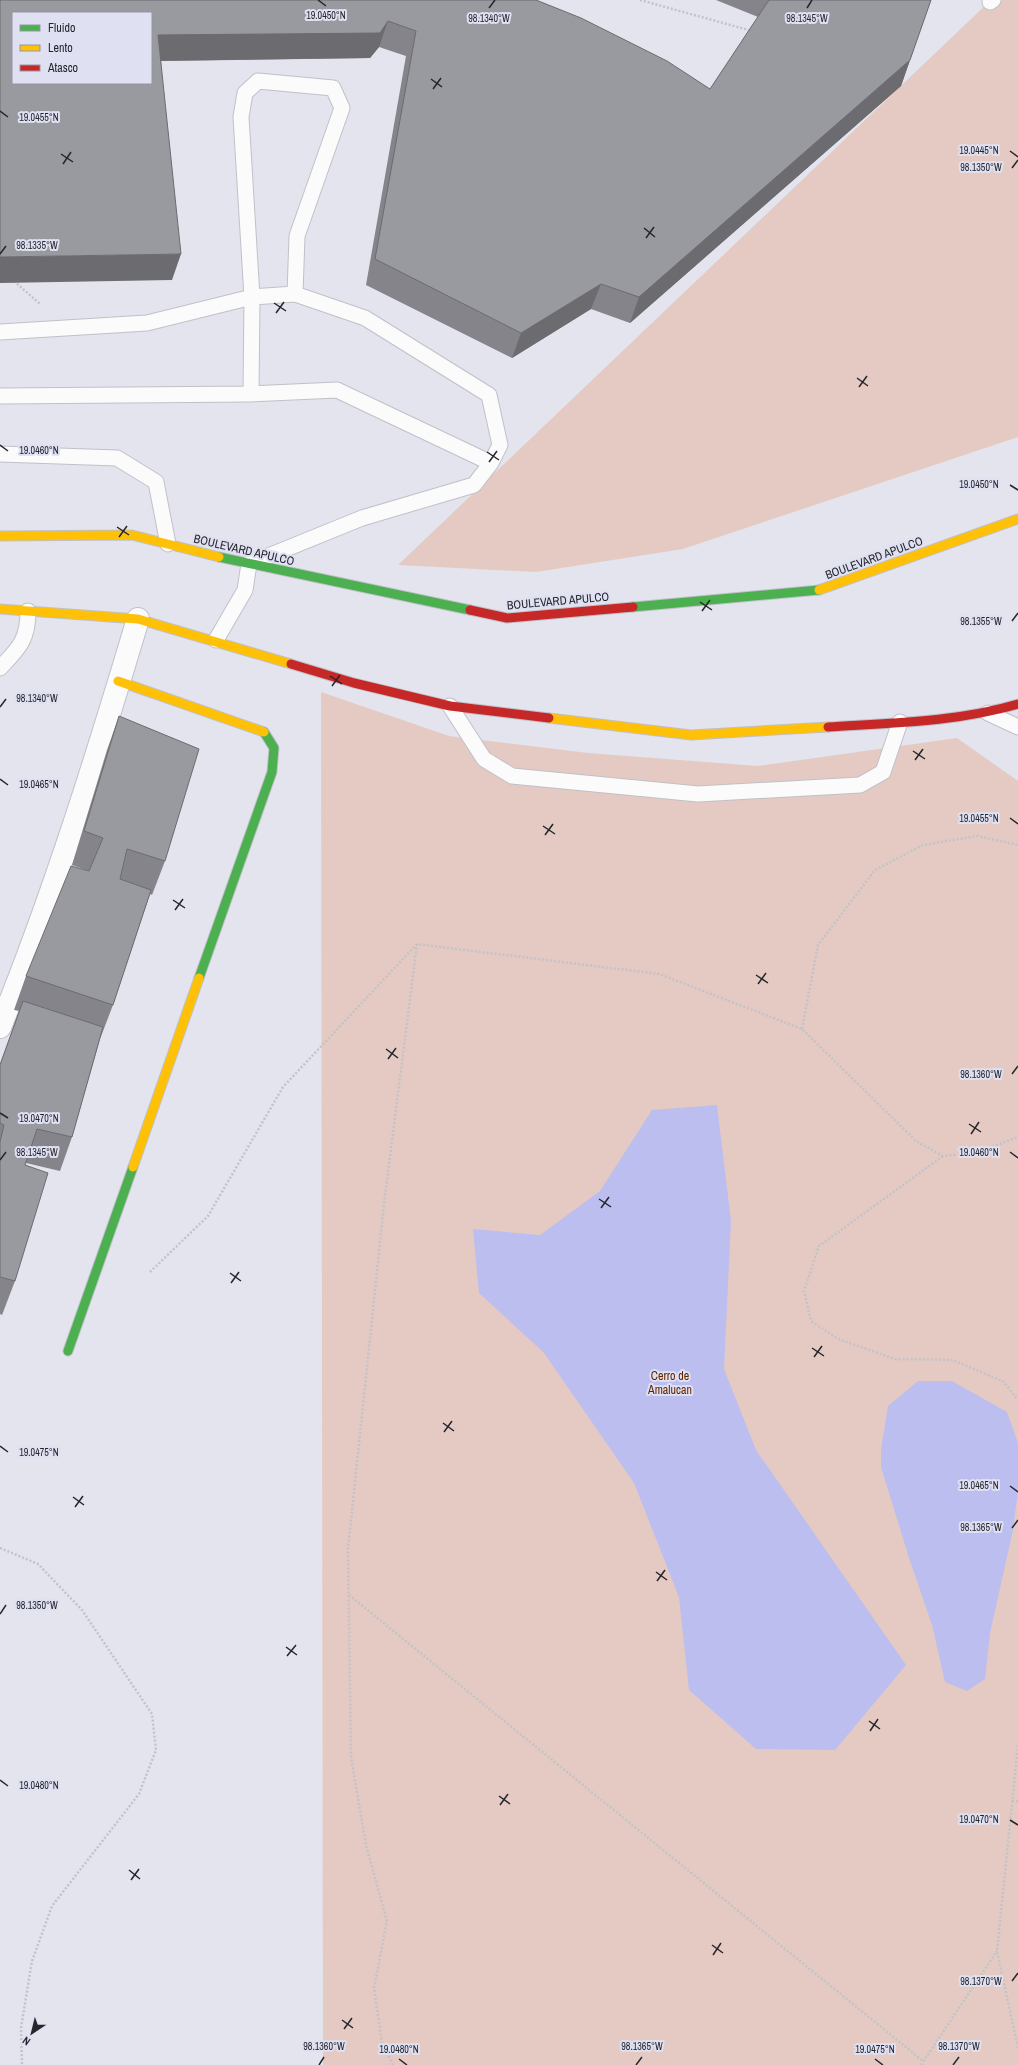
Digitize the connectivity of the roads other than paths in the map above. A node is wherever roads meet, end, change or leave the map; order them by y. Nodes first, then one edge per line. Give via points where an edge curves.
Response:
1 (295, 294) junction
2 (252, 297) junction
3 (0, 332) edge
4 (251, 394) junction
5 (0, 396) edge
6 (0, 454) edge
7 (491, 463) junction
8 (1018, 519) edge
9 (0, 536) edge
10 (168, 544) junction
11 (249, 564) junction
12 (0, 609) edge
13 (28, 611) junction
14 (138, 619) junction
15 (216, 640) junction
16 (0, 668) edge
17 (118, 681) junction
18 (1018, 704) edge
19 (450, 706) junction
20 (988, 713) junction
21 (900, 722) junction
22 (1018, 727) edge
23 (0, 1027) edge
24 (68, 1351) dead end

1 - 2 lane
1 - 2 lane via 297,236 342,108 333,88 258,81 245,93 241,117
1 - 7 lane via 365,318 489,395 500,445
2 - 3 lane via 147,323
2 - 4 lane
4 - 5 lane
4 - 7 lane via 337,390
6 - 10 lane via 117,458 156,482
7 - 11 lane via 474,485 362,518
8 - 11 street, BOULEVARD APULCO via 825,589 506,618
9 - 10 street, BOULEVARD APULCO via 132,535
10 - 11 street, BOULEVARD APULCO
11 - 15 lane via 245,590
12 - 13 street
13 - 14 street
13 - 16 lane via 28,629 21,646
14 - 15 street
14 - 17 street
15 - 19 street via 354,683
17 - 23 street via 33,946
17 - 24 street via 264,732 274,748 272,772
18 - 20 street
19 - 21 street via 691,735
19 - 21 lane via 484,758 512,776 698,794 860,785 882,772
20 - 21 street
20 - 22 lane

